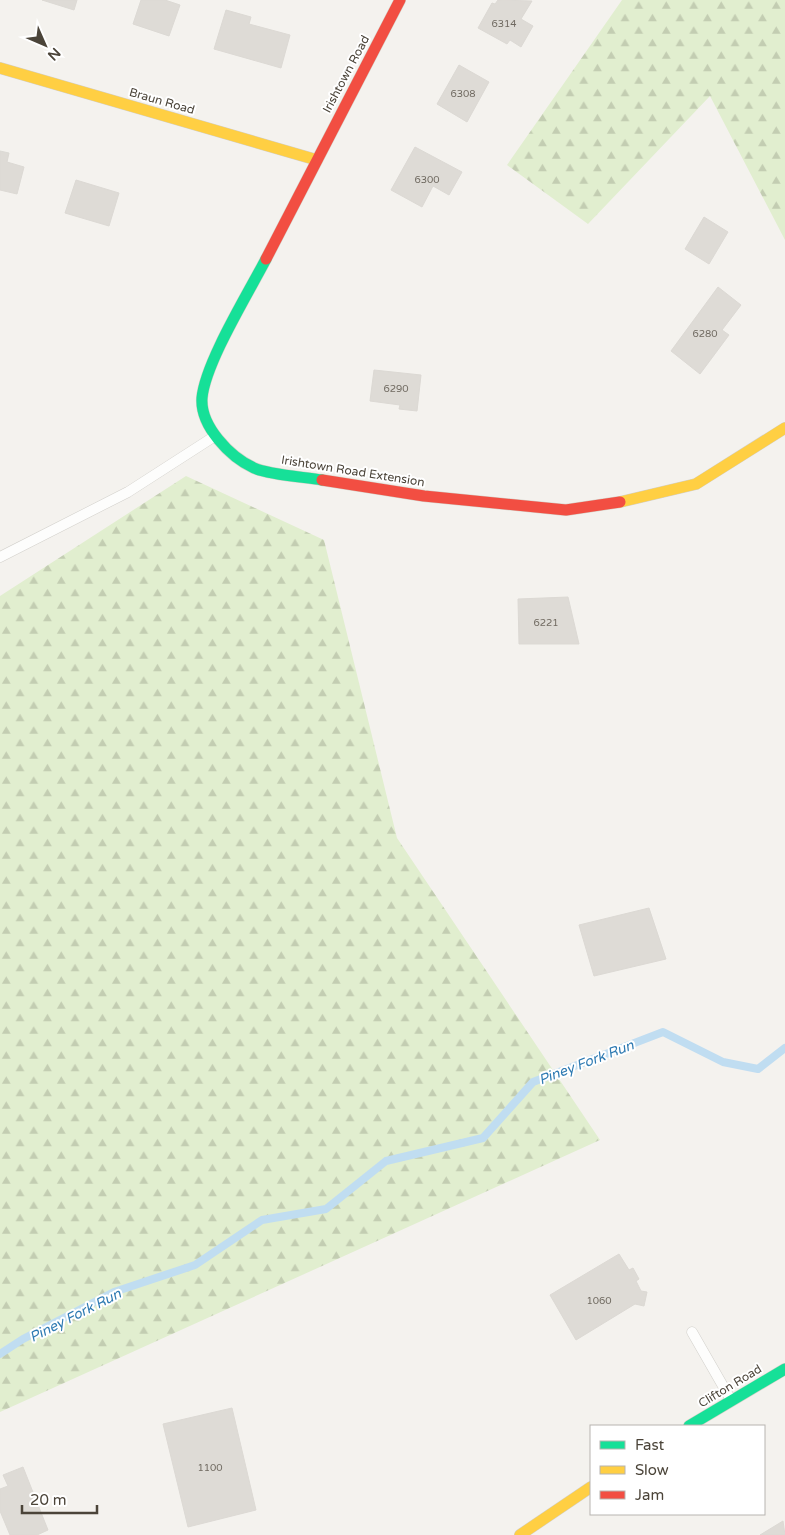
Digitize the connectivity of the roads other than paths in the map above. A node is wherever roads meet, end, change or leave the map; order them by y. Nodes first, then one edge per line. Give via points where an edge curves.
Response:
1 (400, 0) edge
2 (0, 68) edge
3 (317, 160) junction
4 (785, 428) edge
5 (214, 436) junction
6 (0, 557) edge
7 (692, 1332) dead end
8 (785, 1369) edge
9 (732, 1401) junction
10 (691, 1425) edge
11 (590, 1488) edge
12 (520, 1535) edge

1 - 3 street, Irishtown Road
2 - 3 street, Braun Road
3 - 5 street, Irishtown Road Extension via 216,355 202,398
4 - 5 street, Irishtown Road Extension via 696,484 633,500 566,510 424,496 255,469 232,455
5 - 6 lane via 128,492
7 - 9 lane
8 - 9 street, Clifton Road
9 - 10 street, Clifton Road
11 - 12 street

